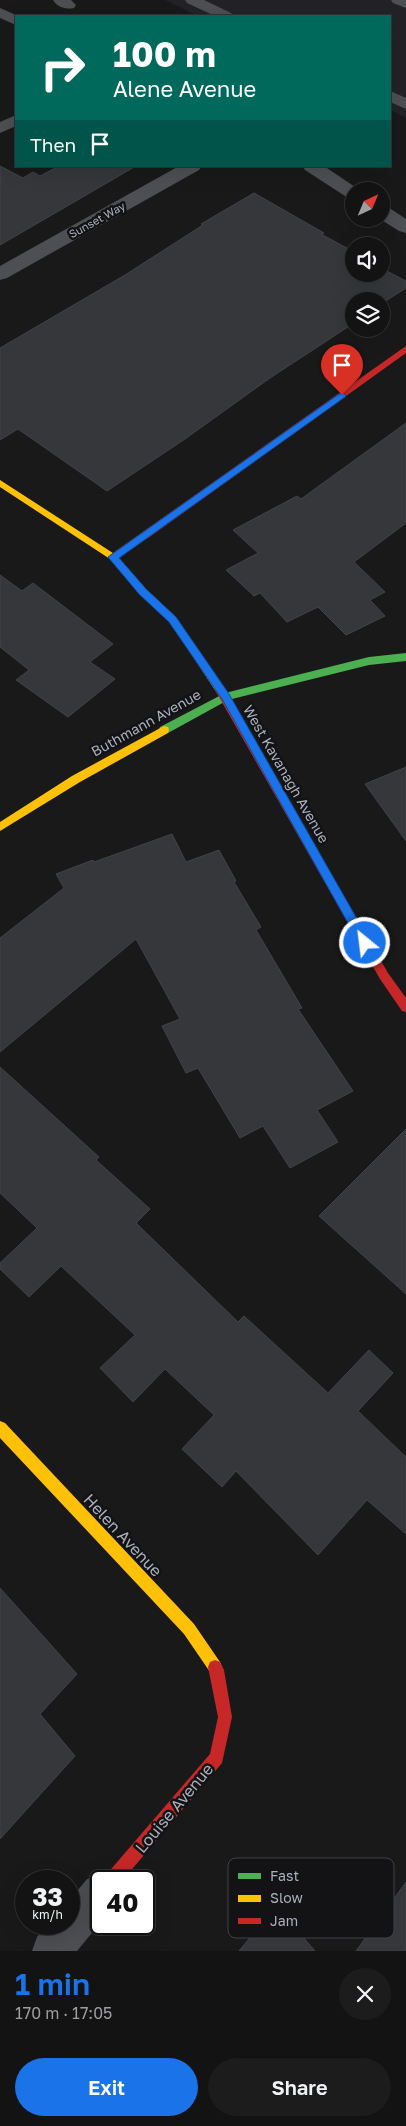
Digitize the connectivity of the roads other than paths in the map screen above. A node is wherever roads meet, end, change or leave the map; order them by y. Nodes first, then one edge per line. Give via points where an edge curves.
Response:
1 (192, 0) edge
2 (398, 0) edge
3 (406, 4) edge
4 (0, 12) edge
5 (224, 15) edge
6 (15, 20) edge
7 (391, 96) edge
8 (406, 104) edge
9 (15, 120) edge
10 (0, 128) edge
11 (191, 167) edge
12 (313, 167) edge
13 (345, 188) edge
14 (390, 217) edge
15 (406, 227) edge
16 (0, 274) edge
17 (406, 348) edge
18 (0, 483) edge
19 (113, 557) junction
20 (406, 657) edge
21 (225, 696) junction
22 (0, 827) edge
23 (406, 1008) edge
24 (0, 1428) edge
25 (217, 1670) joint
26 (121, 1870) edge
27 (90, 1907) edge
28 (51, 1951) edge

1 - 5 lane
2 - 3 lane
4 - 6 lane
7 - 8 lane
9 - 10 lane
11 - 16 street, Sunset Way
12 - 13 street
14 - 15 street
17 - 19 street
18 - 19 street, West Kavanagh Avenue
19 - 21 street, West Kavanagh Avenue via 172,619
20 - 21 street, Buthmann Avenue via 370,662
21 - 22 street, Buthmann Avenue via 76,779
21 - 23 street, West Kavanagh Avenue via 384,976
24 - 25 street, Helen Avenue via 189,1629
25 - 26 street, Louise Avenue via 226,1717 217,1758
27 - 28 street

